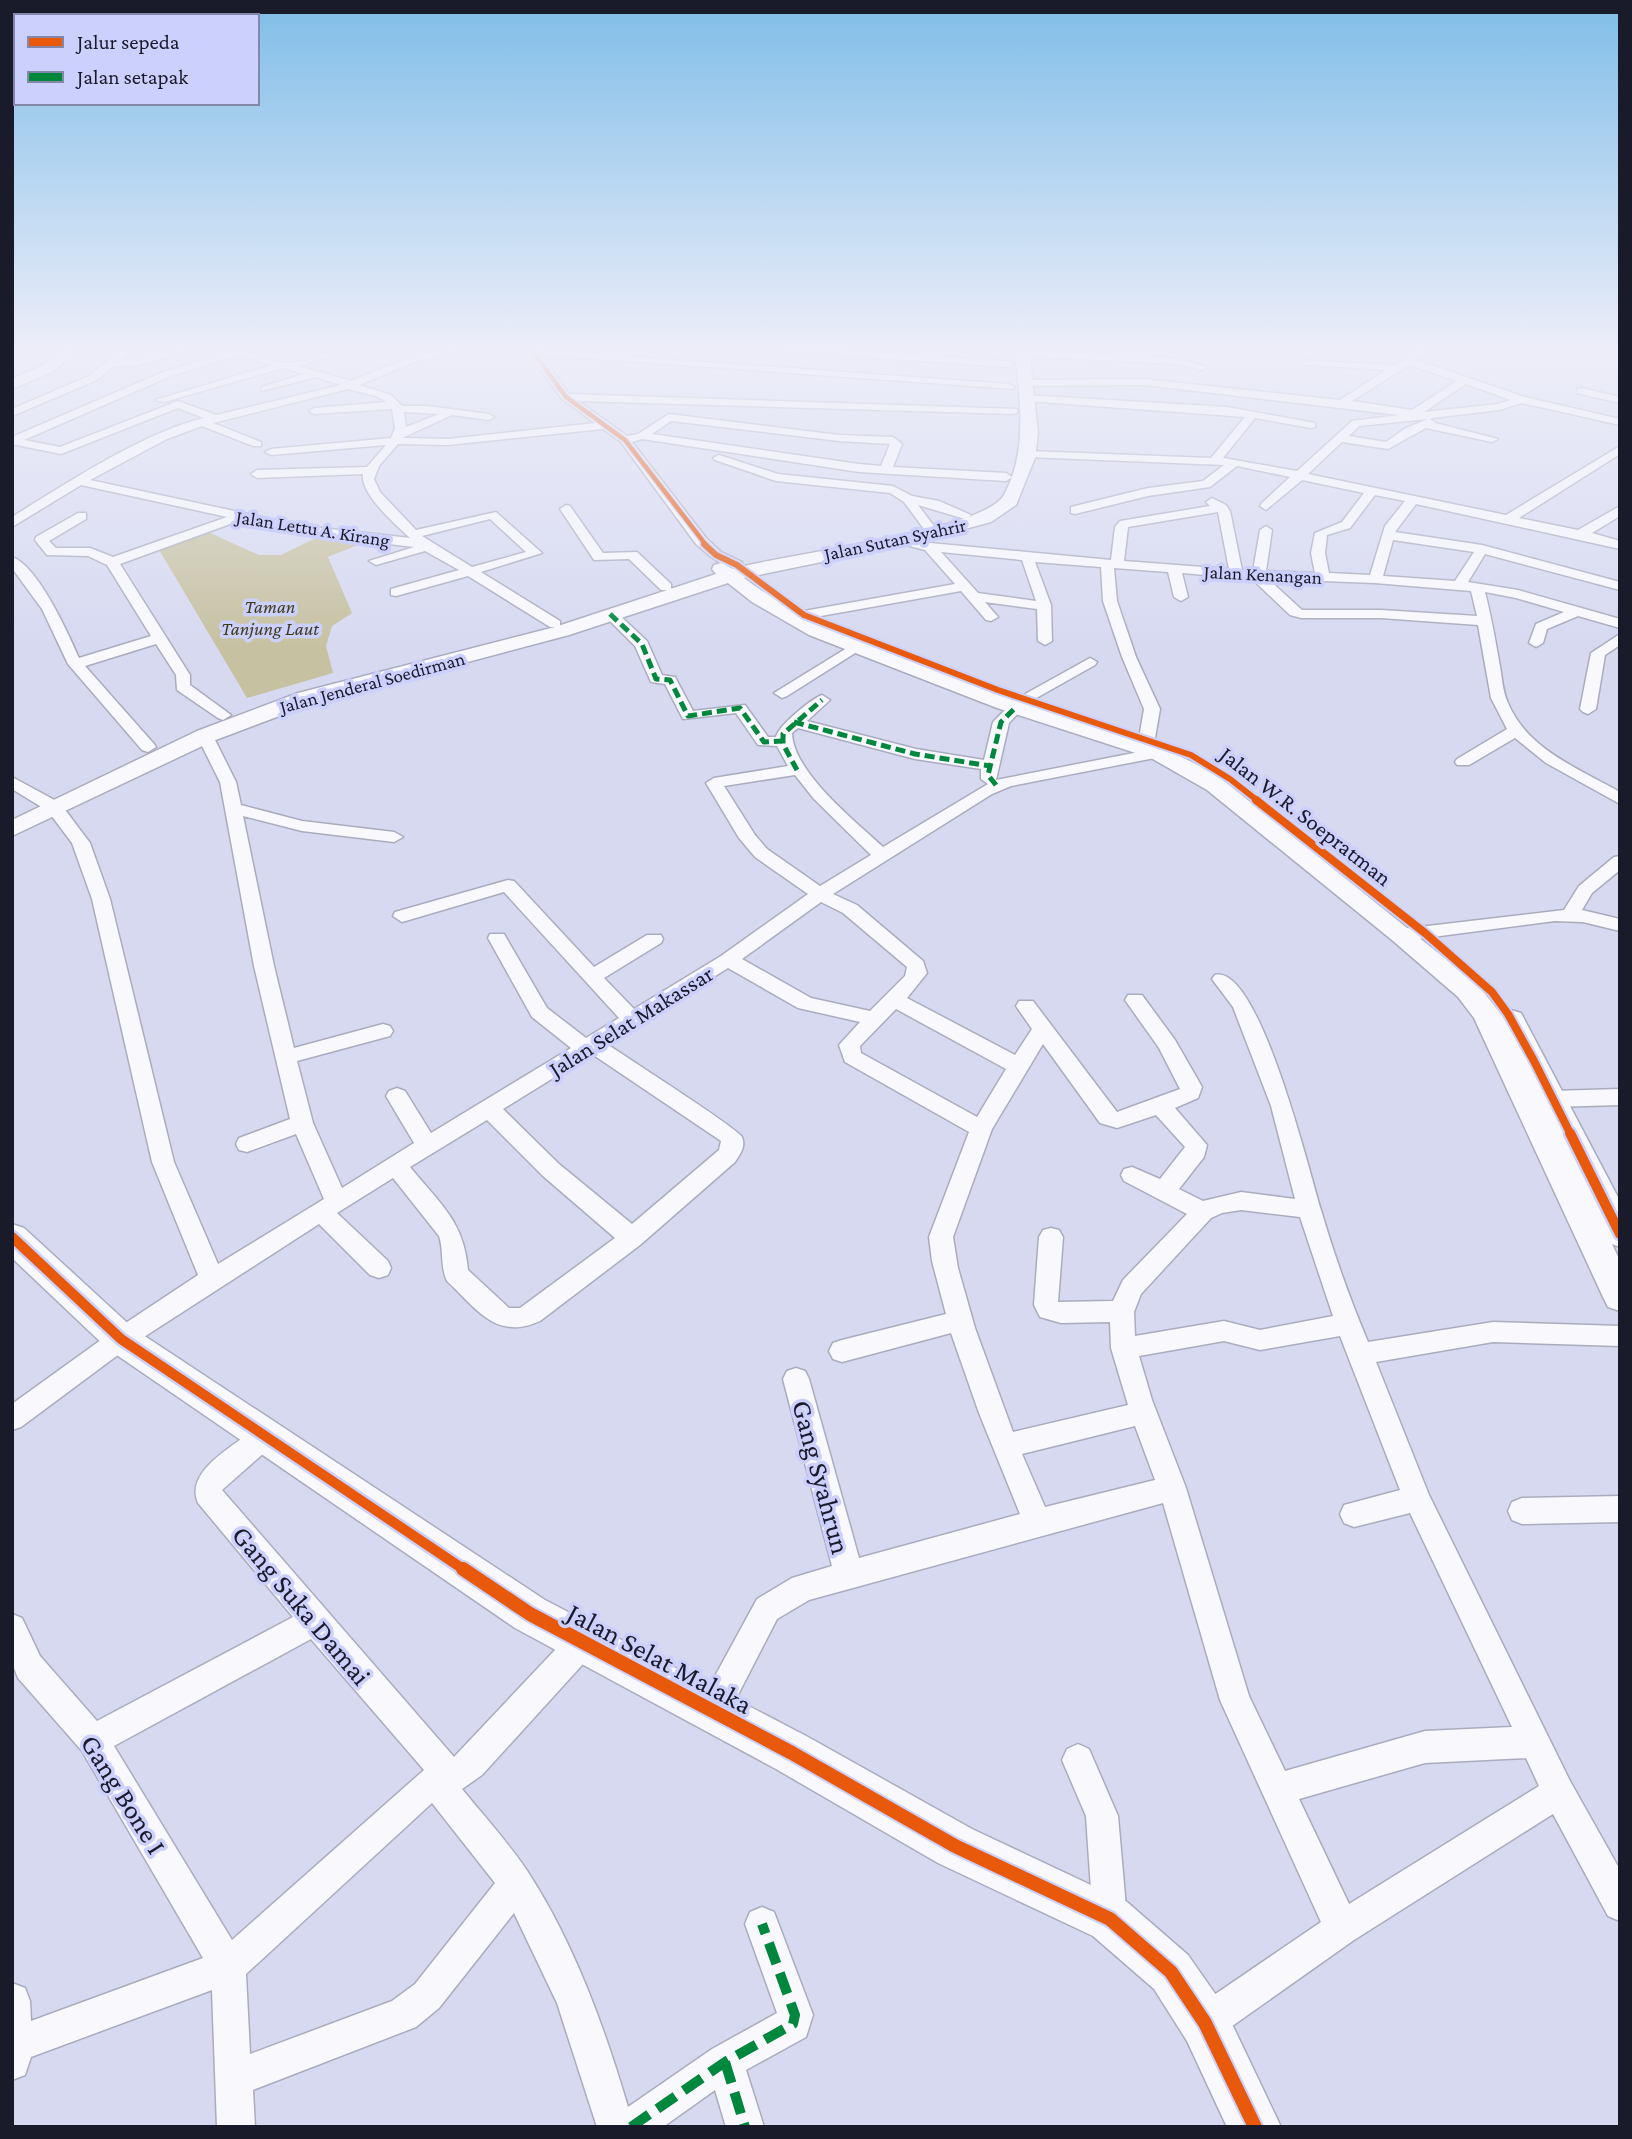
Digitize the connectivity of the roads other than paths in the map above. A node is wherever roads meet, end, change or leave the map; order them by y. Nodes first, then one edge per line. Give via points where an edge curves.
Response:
1 (139, 449) edge
2 (297, 449) edge
3 (389, 449) edge
4 (631, 449) edge
5 (728, 449) joint
6 (893, 449) edge
7 (1020, 449) edge
8 (1023, 449) edge
9 (1224, 449) edge
10 (1328, 449) edge
11 (1620, 449) edge
12 (271, 452) dead end
13 (1021, 453) junction
14 (1180, 458) junction
15 (1215, 460) junction
16 (1235, 462) junction
17 (886, 469) junction
18 (370, 470) junction
19 (257, 474) dead end
20 (1298, 474) junction
21 (1006, 477) junction
22 (79, 481) junction
23 (1192, 485) junction
24 (1372, 490) junction
25 (908, 499) junction
26 (1413, 499) junction
27 (1266, 506) dead end
28 (1222, 508) junction
29 (566, 509) dead end
30 (1620, 509) edge
31 (1075, 510) dead end
32 (69, 511) junction
33 (965, 515) junction
34 (241, 516) junction
35 (1508, 519) junction
36 (12, 522) edge
37 (928, 526) junction
38 (1266, 530) dead end
39 (1580, 534) junction
40 (1387, 535) junction
41 (903, 540) junction
42 (423, 542) junction
43 (1620, 545) edge
44 (930, 547) junction
45 (1482, 549) junction
46 (1027, 557) junction
47 (12, 561) edge
48 (376, 561) dead end
49 (111, 562) junction
50 (786, 562) junction
51 (1112, 564) junction
52 (730, 567) junction
53 (1174, 569) junction
54 (471, 571) junction
55 (1236, 573) junction
56 (1258, 575) junction
57 (1323, 577) junction
58 (1375, 579) junction
59 (1459, 586) junction
60 (1620, 586) edge
61 (667, 587) junction
62 (1477, 587) junction
63 (769, 591) junction
64 (968, 591) junction
65 (396, 592) dead end
66 (1349, 596) junction
67 (1181, 597) dead end
68 (1552, 603) junction
69 (1044, 605) junction
70 (1577, 611) junction
71 (610, 614) junction
72 (804, 615) junction
73 (991, 617) dead end
74 (1486, 621) junction
75 (1550, 622) junction
76 (555, 624) junction
77 (1620, 624) edge
78 (159, 638) junction
79 (1620, 638) edge
80 (1045, 641) dead end
81 (1536, 643) dead end
82 (855, 647) junction
83 (1090, 662) dead end
84 (75, 664) junction
85 (960, 681) junction
86 (782, 693) dead end
87 (822, 701) dead end
88 (1021, 703) junction
89 (1588, 709) dead end
90 (223, 715) junction
91 (794, 722) junction
92 (1519, 732) junction
93 (205, 736) junction
94 (782, 741) junction
95 (148, 747) junction
96 (1169, 752) junction
97 (1463, 762) dead end
98 (797, 770) junction
99 (993, 776) junction
100 (12, 782) edge
101 (1620, 799) edge
102 (47, 803) junction
103 (233, 808) junction
104 (12, 813) edge
105 (12, 830) edge
106 (394, 837) dead end
107 (880, 854) junction
108 (1620, 861) edge
109 (820, 894) junction
110 (1570, 915) junction
111 (402, 916) dead end
112 (1611, 923) edge
113 (1413, 934) junction
114 (497, 938) dead end
115 (654, 939) dead end
116 (1620, 941) edge
117 (728, 961) junction
118 (591, 977) junction
119 (1222, 979) dead end
120 (893, 999) junction
121 (1135, 1000) dead end
122 (1026, 1006) dead end
123 (875, 1019) junction
124 (632, 1020) junction
125 (1043, 1029) junction
126 (383, 1031) dead end
127 (588, 1046) junction
128 (286, 1057) junction
129 (1018, 1066) junction
130 (397, 1096) dead end
131 (1620, 1097) edge
132 (1552, 1099) junction
133 (1160, 1105) junction
134 (490, 1110) junction
135 (302, 1123) junction
136 (981, 1129) junction
137 (247, 1144) dead end
138 (428, 1147) junction
139 (396, 1166) junction
140 (1132, 1175) dead end
141 (1164, 1191) junction
142 (328, 1206) junction
143 (1309, 1210) junction
144 (1203, 1212) junction
145 (1620, 1234) edge
146 (12, 1237) edge
147 (1051, 1237) dead end
148 (632, 1238) junction
149 (379, 1268) dead end
150 (212, 1279) junction
151 (1620, 1297) edge
152 (1122, 1311) junction
153 (960, 1321) junction
154 (1348, 1324) junction
155 (1620, 1336) edge
156 (121, 1339) junction
157 (1124, 1348) junction
158 (842, 1351) dead end
159 (1360, 1354) junction
160 (796, 1379) dead end
161 (1144, 1412) junction
162 (12, 1419) edge
163 (264, 1437) junction
164 (1005, 1446) junction
165 (1172, 1488) junction
166 (1417, 1499) junction
167 (1620, 1509) edge
168 (1522, 1511) dead end
169 (1353, 1514) dead end
170 (1038, 1522) junction
171 (849, 1575) junction
172 (315, 1621) junction
173 (12, 1628) edge
174 (582, 1643) junction
175 (713, 1711) junction
176 (93, 1740) junction
177 (1535, 1742) junction
178 (1078, 1760) dead end
179 (443, 1779) junction
180 (1276, 1790) junction
181 (1559, 1792) junction
182 (516, 1884) junction
183 (1620, 1904) edge
184 (1110, 1919) junction
185 (762, 1924) dead end
186 (1342, 1928) junction
187 (228, 1967) junction
188 (12, 2001) edge
189 (1205, 2023) junction
190 (14, 2054) edge
191 (724, 2062) junction
192 (234, 2079) junction
193 (236, 2127) edge
194 (616, 2127) edge
195 (631, 2127) edge
196 (745, 2127) edge
197 (1255, 2127) edge

1 - 22 street
2 - 12 street
3 - 18 street
4 - 52 street via 681,516
5 - 17 street
5 - 25 street via 718,458 776,477 896,491
6 - 17 street
7 - 13 street, Jalan Sutan Syahrir
8 - 13 street, Jalan Sutan Syahrir
9 - 15 street
10 - 20 street
11 - 35 street
13 - 14 street
13 - 21 street, Jalan Sutan Syahrir
13 - 41 street, Jalan Sutan Syahrir via 1010,501 1001,509 965,525
14 - 15 street
14 - 23 street
15 - 16 street
16 - 20 street
16 - 23 street via 1208,483
17 - 21 street
18 - 19 street
18 - 42 street via 369,486
20 - 24 street
20 - 27 street
21 - 33 street, Jalan Sutan Syahrir via 995,497
22 - 32 street
22 - 34 street, Jalan Lettu A. Kirang
23 - 28 street
23 - 31 street
24 - 26 street
24 - 57 street via 1346,525 1321,533 1318,553
25 - 33 street
25 - 37 street
26 - 35 street
26 - 40 street
28 - 51 street via 1124,524
28 - 55 street
29 - 61 street via 599,557 632,555
30 - 39 street
32 - 36 street
32 - 49 street via 41,540 52,552 90,552
33 - 37 street, Jalan Sutan Syahrir
34 - 42 street, Jalan Lettu A. Kirang via 345,537
34 - 49 street
35 - 39 street
37 - 52 street, Jalan Sutan Syahrir
38 - 56 street
39 - 43 street
40 - 45 street
40 - 58 street
41 - 44 street, Jalan Kenangan
41 - 50 street, Jalan Sutan Syahrir
42 - 48 street
42 - 54 street
42 - 54 street via 492,515 535,553
44 - 46 street, Jalan Kenangan
44 - 64 street
45 - 59 street
45 - 60 street
46 - 51 street, Jalan Kenangan
46 - 69 street
47 - 84 street via 49,609
49 - 78 street
50 - 52 street, Jalan Sutan Syahrir
50 - 63 street via 769,580
51 - 53 street, Jalan Kenangan
51 - 96 street via 1107,590 1116,621
52 - 61 street, Jalan Jenderal Soedirman
52 - 63 street, Jalan W.R. Soepratman
52 - 71 street, Jalan Jenderal Soedirman
52 - 82 street, Jalan W.R. Soepratman via 796,621
53 - 55 street, Jalan Kenangan
53 - 67 street
54 - 65 street
54 - 76 street
55 - 56 street, Jalan Kenangan
56 - 57 street, Jalan Kenangan
56 - 66 street via 1297,613
57 - 66 street, Jalan Kenangan
58 - 59 street, Jalan Kenangan
58 - 66 street, Jalan Kenangan
59 - 62 street, Jalan Kenangan
61 - 76 street, Jalan Jenderal Soedirman
62 - 68 street, Jalan Kenangan
62 - 74 street
63 - 72 street, Jalan W.R. Soepratman
64 - 69 street via 1013,604
64 - 72 street
64 - 73 street
66 - 74 street
68 - 70 street, Jalan Kenangan
68 - 75 street
69 - 80 street
70 - 75 street
70 - 77 street, Jalan Kenangan
71 - 93 street, Jalan Jenderal Soedirman via 562,631 306,698
71 - 94 street via 642,644 656,679 670,680 688,716 740,708 764,742
72 - 85 street, Jalan W.R. Soepratman
74 - 92 street via 1498,699
75 - 81 street via 1541,627
76 - 90 street, Jalan Jenderal Soedirman via 302,689
78 - 84 street
78 - 90 street via 183,675 181,687
79 - 89 street via 1598,653
82 - 85 street, Jalan W.R. Soepratman
82 - 86 street
83 - 88 street
84 - 95 street
85 - 88 street, Jalan W.R. Soepratman
87 - 91 street
88 - 96 street, Jalan W.R. Soepratman
88 - 99 street via 1001,722
90 - 95 street, Jalan Jenderal Soedirman
91 - 94 street
91 - 99 street
92 - 97 street
92 - 101 street via 1537,749
93 - 102 street, Jalan Jenderal Soedirman
93 - 103 street via 226,775
94 - 98 street
95 - 102 street, Jalan Jenderal Soedirman
96 - 99 street, Jalan Selat Makassar
96 - 113 street, Jalan W.R. Soepratman via 1230,779
98 - 107 street
98 - 109 street via 714,783 754,846
99 - 107 street, Jalan Selat Makassar
100 - 102 street
102 - 104 street, Jalan Jenderal Soedirman
102 - 105 street, Jalan Jenderal Soedirman
102 - 150 street via 81,843 94,874 163,1162
103 - 106 street via 302,826
103 - 128 street
107 - 109 street, Jalan Selat Makassar
108 - 110 street via 1585,890
109 - 117 street, Jalan Selat Makassar
109 - 120 street via 850,909 916,965 918,973
110 - 112 street
110 - 113 street
111 - 118 street via 508,885
112 - 116 street
113 - 132 street, Jalan W.R. Soepratman via 1470,970 1492,992
113 - 151 street, Jalan W.R. Soepratman via 1487,1015
114 - 127 street via 539,1012
115 - 118 street
117 - 123 street via 805,1003
117 - 124 street, Jalan Selat Makassar
118 - 124 street
119 - 143 street via 1242,1006 1282,1106
120 - 123 street
120 - 129 street
121 - 133 street via 1191,1087 1190,1093
122 - 125 street
123 - 136 street via 849,1045 852,1057
124 - 127 street, Jalan Selat Makassar
125 - 129 street
125 - 133 street via 1108,1117 1117,1120
126 - 128 street
127 - 134 street, Jalan Selat Makassar
127 - 148 street via 732,1138 727,1156
128 - 135 street
129 - 136 street
130 - 138 street
131 - 132 street
132 - 145 street, Jalan W.R. Soepratman
133 - 141 street via 1196,1144 1196,1151
134 - 138 street, Jalan Selat Makassar
134 - 148 street via 551,1170
135 - 137 street
135 - 142 street
136 - 153 street via 941,1237
138 - 139 street, Jalan Selat Makassar
139 - 142 street, Jalan Selat Makassar
139 - 148 street via 449,1232 456,1274 504,1318 531,1314
140 - 141 street
141 - 144 street
142 - 149 street
142 - 150 street, Jalan Selat Makassar
143 - 144 street via 1236,1201 1217,1203
143 - 154 street
144 - 152 street via 1132,1287
146 - 156 street, Jalan Selat Malaka
147 - 152 street via 1049,1310
150 - 156 street, Jalan Selat Makassar
152 - 157 street
153 - 158 street
153 - 164 street
154 - 157 street via 1254,1340 1224,1331
154 - 159 street
155 - 159 street via 1493,1332
156 - 162 street, Jalan Selat Makassar
156 - 163 street, Jalan Selat Malaka
157 - 161 street
159 - 166 street
160 - 171 street, Gang Syahrun
161 - 164 street
161 - 165 street
163 - 172 street, Gang Suka Damai via 213,1479 208,1494
163 - 174 street, Jalan Selat Malaka via 530,1614
164 - 170 street
165 - 170 street
165 - 180 street via 1235,1700
166 - 169 street
166 - 177 street
167 - 168 street
170 - 171 street
171 - 175 street via 802,1588 767,1609
172 - 176 street
172 - 179 street, Gang Suka Damai
173 - 176 street, Gang Bone I via 29,1667
174 - 175 street, Jalan Selat Malaka
174 - 179 street via 471,1764
175 - 184 street, Jalan Selat Malaka via 956,1846
176 - 187 street, Gang Bone I
177 - 180 street via 1425,1747
177 - 181 street
178 - 184 street via 1101,1816
179 - 182 street, Gang Suka Damai
179 - 187 street
180 - 186 street
181 - 183 street
181 - 186 street
182 - 192 street via 427,1996 404,2014
182 - 194 street, Gang Suka Damai via 541,1929 595,2055
184 - 189 street, Jalan Selat Malaka via 1171,1972
185 - 191 street via 794,2020 789,2028
186 - 189 street
187 - 190 street
187 - 192 street
188 - 190 street
189 - 197 street, Jalan Selat Malaka
191 - 195 street
191 - 196 street
192 - 193 street

